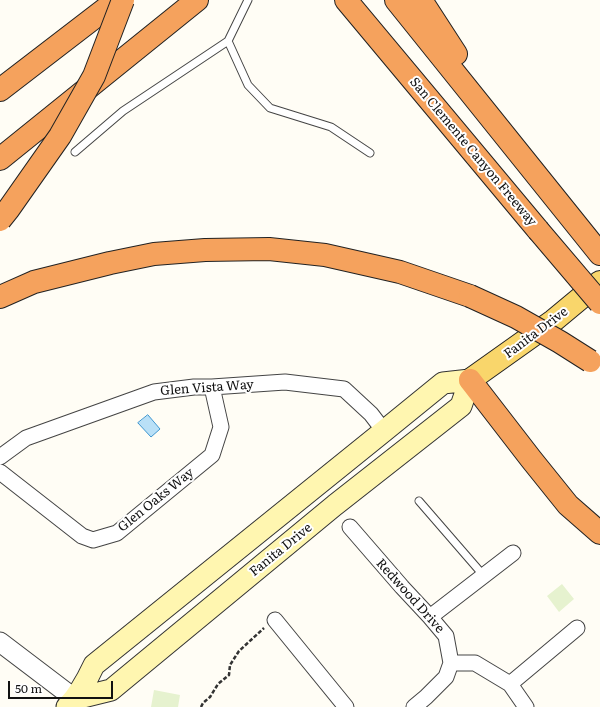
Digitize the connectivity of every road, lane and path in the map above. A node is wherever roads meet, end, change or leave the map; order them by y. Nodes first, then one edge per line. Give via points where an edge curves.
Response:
1 (117, 0) edge
2 (123, 0) edge
3 (197, 0) edge
4 (248, 0) edge
5 (346, 0) edge
6 (396, 0) edge
7 (421, 0) edge
8 (228, 41) junction
9 (0, 90) edge
10 (75, 152) dead end
11 (370, 154) dead end
12 (522, 156) junction
13 (0, 160) edge
14 (0, 220) edge
15 (600, 254) edge
16 (600, 282) edge
17 (0, 297) edge
18 (600, 303) edge
19 (595, 365) edge
20 (470, 380) junction
21 (212, 387) junction
22 (384, 431) junction
23 (0, 457) edge
24 (0, 472) edge
25 (419, 501) dead end
26 (350, 527) dead end
27 (600, 533) edge
28 (513, 553) dead end
29 (484, 576) junction
30 (430, 617) junction
31 (275, 620) joint
32 (577, 628) dead end
33 (0, 642) edge
34 (451, 663) junction
35 (510, 684) junction
36 (74, 704) edge
37 (201, 707) edge
38 (346, 707) edge
39 (414, 707) edge
40 (526, 707) edge

1 - 9 highway
2 - 14 highway, bridge via 94,76 60,136
3 - 13 highway
4 - 8 lane
5 - 18 highway, San Clemente Canyon Freeway, bridge
6 - 12 highway
7 - 12 highway
8 - 10 lane via 123,111
8 - 11 lane via 248,85 270,108 331,127
12 - 15 highway
16 - 20 main road, Fanita Drive via 553,321
17 - 19 highway, bridge via 34,282 154,254 269,249 325,255 400,272 470,296 516,317
20 - 22 main road, Fanita Drive via 443,383
20 - 27 highway via 568,505
20 - 36 main road, Fanita Drive via 461,406 335,505 111,690
21 - 22 street, Glen Vista Way via 285,382 344,388 371,414
21 - 23 street, Glen Vista Way via 154,392 26,438
21 - 24 street, Glen Oaks Way via 220,428 212,455 117,533 93,540 82,536
22 - 36 main road, Fanita Drive via 94,665
25 - 29 lane
26 - 30 street, Redwood Drive
28 - 29 street
29 - 30 street
30 - 34 street, Redwood Drive via 446,636
31 - 37 path via 239,651 230,665 229,675 218,684
31 - 38 street
32 - 35 street
33 - 36 street
34 - 35 street via 475,663
34 - 39 street via 446,677
35 - 40 street

